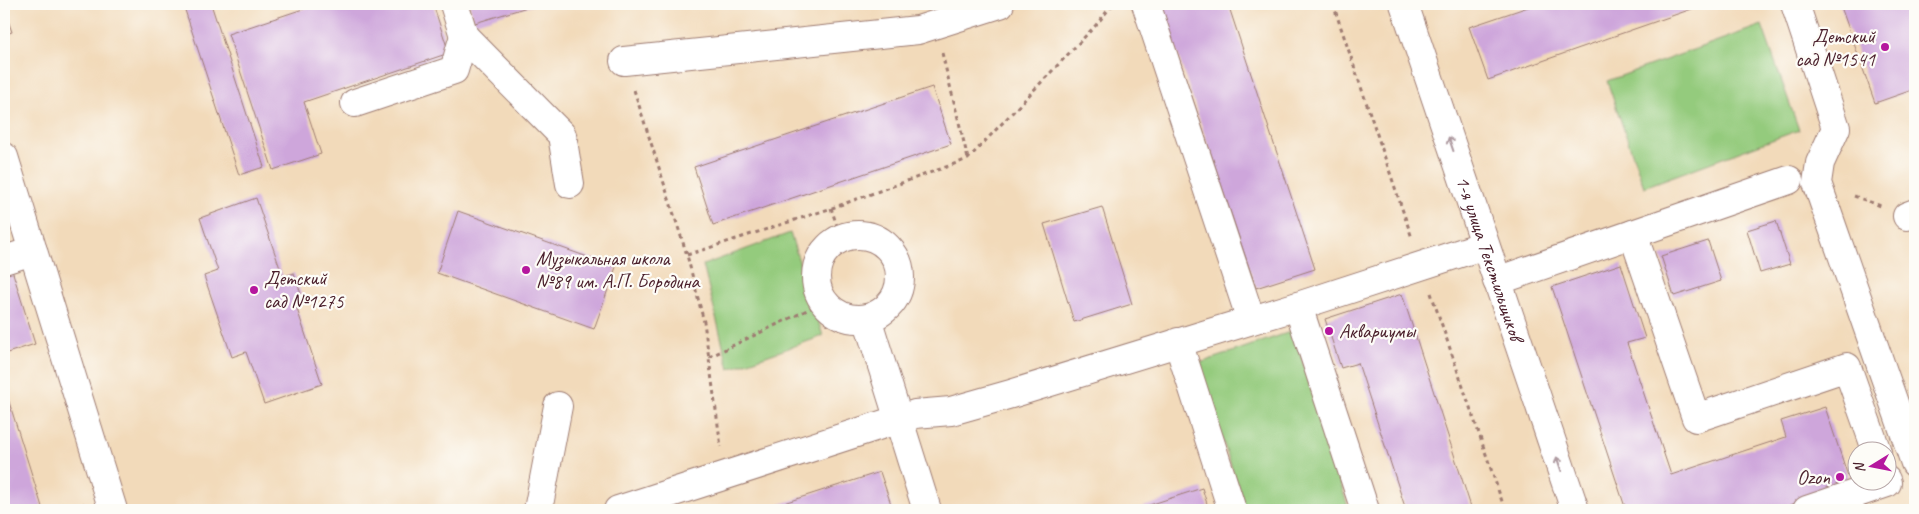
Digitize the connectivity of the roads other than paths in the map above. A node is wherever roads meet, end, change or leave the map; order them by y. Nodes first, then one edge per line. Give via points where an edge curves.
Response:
1 (454, 4) edge
2 (1000, 4) edge
3 (1146, 4) edge
4 (1404, 4) edge
5 (1795, 4) edge
6 (464, 36) junction
7 (624, 60) road end
8 (355, 103) dead end
9 (4, 157) edge
10 (1789, 180) dead end
11 (570, 184) dead end
12 (1633, 234) junction
13 (1485, 245) junction
14 (33, 251) junction
15 (4, 260) edge
16 (1498, 281) junction
17 (1298, 306) junction
18 (867, 318) junction
19 (1251, 320) junction
20 (1178, 342) junction
21 (558, 406) dead end
22 (898, 420) junction
23 (1873, 442) edge
24 (1915, 463) edge
25 (1859, 492) edge
26 (113, 510) edge
27 (538, 510) edge
28 (618, 510) edge
29 (927, 510) edge
30 (1232, 510) edge
31 (1365, 510) edge
32 (1575, 510) edge
33 (1807, 510) edge

1 - 6 street
2 - 7 street via 918,30
3 - 19 street
13 -> 4 street, 1-я улица Текстильщиков
5 - 24 street via 1836,128 1820,163 1817,183
6 - 8 street via 454,70
6 - 11 street via 562,135
9 - 14 street
10 - 12 street
12 - 16 street
12 - 23 street via 1696,418 1847,367
13 - 16 street, 1-я улица Текстильщиков
13 - 17 street
14 - 15 street
14 - 26 street
32 -> 16 street, 1-я улица Текстильщиков
17 - 19 street
17 - 31 street
18 - 18 street via 843,317 832,311 818,292 815,280 816,268 828,246 850,235 863,234 887,245 900,268 901,281 890,305 880,314
18 - 22 street
19 - 20 street
20 - 22 street via 951,411 915,414
20 - 30 street
21 - 27 street
22 - 28 street
22 - 29 street
25 - 33 street

